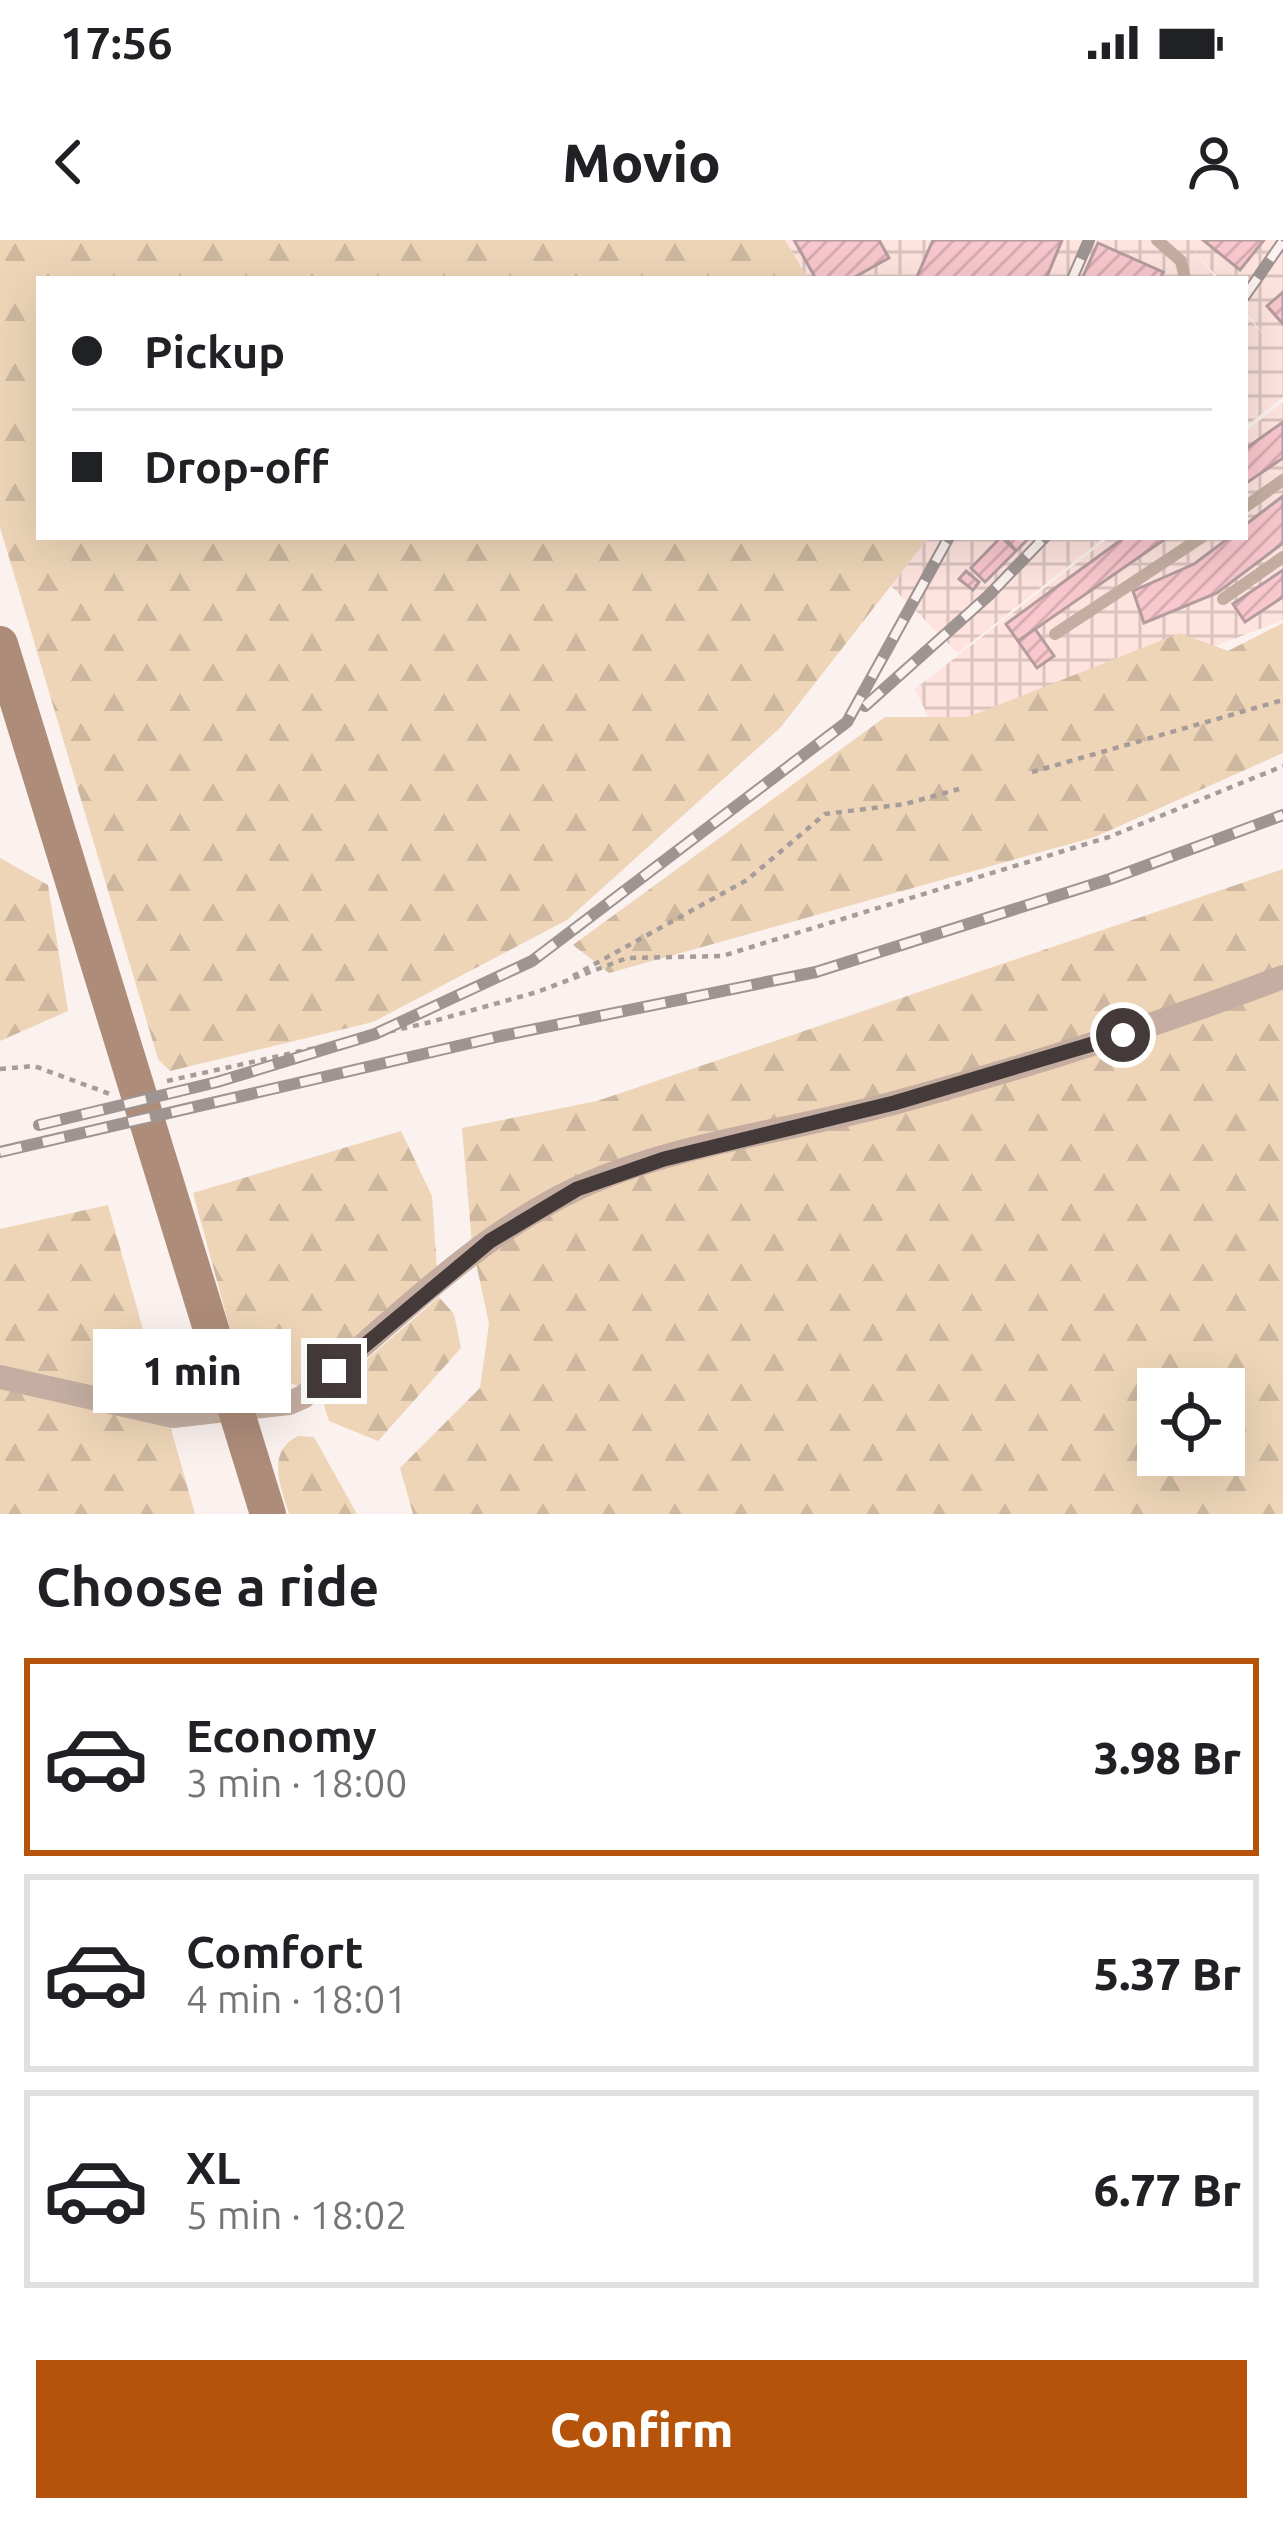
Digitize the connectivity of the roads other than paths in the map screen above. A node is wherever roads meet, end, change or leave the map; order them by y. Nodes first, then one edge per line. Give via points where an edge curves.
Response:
1 (1157, 240) edge
2 (1184, 276) edge
3 (1283, 480) edge
4 (1248, 505) edge
5 (1197, 540) edge
6 (1283, 556) edge
7 (1223, 599) dead end
8 (1055, 634) dead end
9 (0, 644) edge
10 (1283, 977) edge
11 (0, 1377) edge
12 (237, 1410) junction
13 (268, 1514) edge

1 - 2 lane
3 - 4 lane
5 - 8 lane
6 - 7 lane
9 - 12 main road
10 - 12 street via 1100,1042 577,1189 490,1241 304,1397
11 - 12 street via 173,1416
12 - 13 main road

